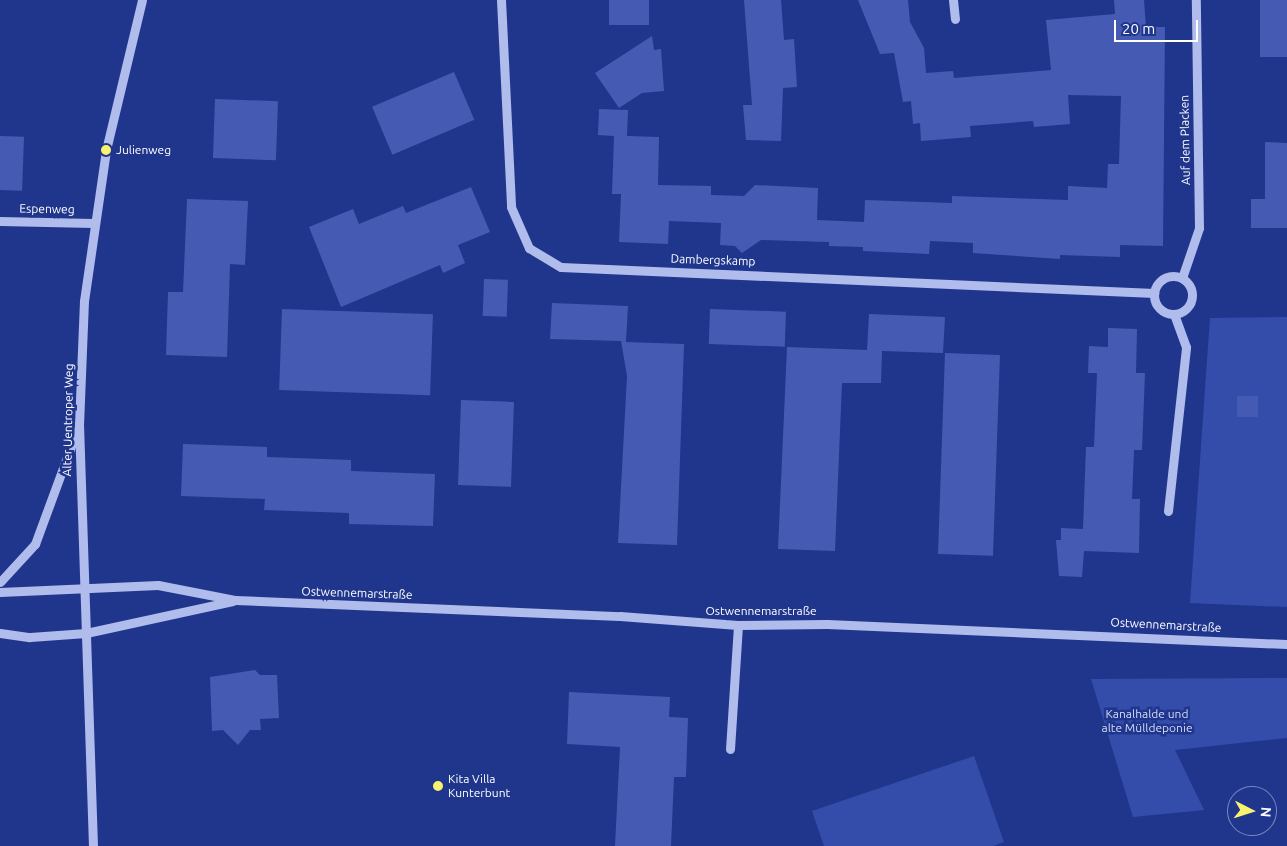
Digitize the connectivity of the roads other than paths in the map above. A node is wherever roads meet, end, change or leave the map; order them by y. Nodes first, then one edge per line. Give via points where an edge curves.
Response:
1 (142, 0) edge
2 (501, 0) edge
3 (953, 0) edge
4 (1196, 0) edge
5 (955, 18) dead end
6 (0, 221) edge
7 (93, 223) junction
8 (1182, 278) junction
9 (1154, 293) junction
10 (1174, 314) junction
11 (79, 425) junction
12 (1168, 511) dead end
13 (0, 582) edge
14 (84, 585) junction
15 (0, 592) edge
16 (235, 600) junction
17 (738, 625) junction
18 (0, 633) edge
19 (86, 633) junction
20 (1287, 644) edge
21 (730, 749) dead end
22 (93, 846) edge

1 - 7 street, Alter Uentroper Weg
2 - 9 street, Dambergskamp via 511,207 529,248 561,267
3 - 5 street
4 - 8 street, Auf dem Placken via 1200,228
6 - 7 street, Espenweg
7 - 11 street, Alter Uentroper Weg via 84,301
8 - 9 street via 1163,278
8 - 10 street via 1193,291 1192,300 1184,311
9 - 10 street via 1160,308
10 - 12 street via 1186,347
11 - 13 street via 35,544
11 - 14 street, Alter Uentroper Weg
14 - 15 street, Ostwennemarstraße
14 - 16 street, Ostwennemarstraße via 176,586
14 - 19 street, Alter Uentroper Weg
16 - 17 street, Ostwennemarstraße via 620,616
16 - 19 street, Ostwennemarstraße
17 - 20 street, Ostwennemarstraße via 827,624
17 - 21 street
18 - 19 street, Ostwennemarstraße via 30,637
19 - 22 street, Alter Uentroper Weg

